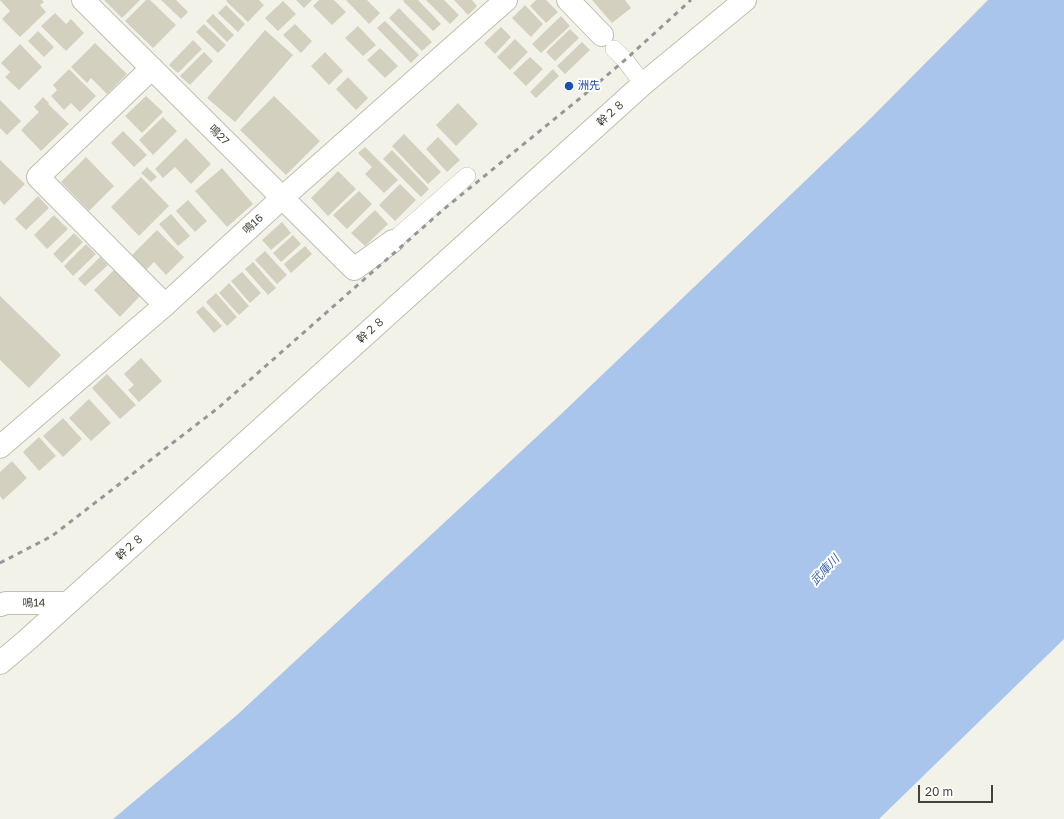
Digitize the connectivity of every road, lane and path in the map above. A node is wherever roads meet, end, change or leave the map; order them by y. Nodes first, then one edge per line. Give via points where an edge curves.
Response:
1 (83, 0) edge
2 (506, 0) edge
3 (568, 0) edge
4 (745, 0) edge
5 (608, 42) joint
6 (152, 68) junction
7 (643, 84) junction
8 (467, 176) dead end
9 (282, 198) junction
10 (393, 241) joint
11 (165, 305) junction
12 (0, 447) edge
13 (68, 602) junction
14 (0, 605) edge
15 (0, 663) edge

1 - 6 street, 鳴27
2 - 9 street, 鳴16
3 - 5 street
4 - 7 street, 幹２８
5 - 7 street
6 - 9 street, 鳴27
6 - 11 street via 38,177
7 - 13 street, 幹２８
8 - 10 street
9 - 10 street, 鳴27 via 354,269
9 - 11 street, 鳴16
11 - 12 street, 鳴16
13 - 14 street, 鳴14
13 - 15 street, 幹２８

